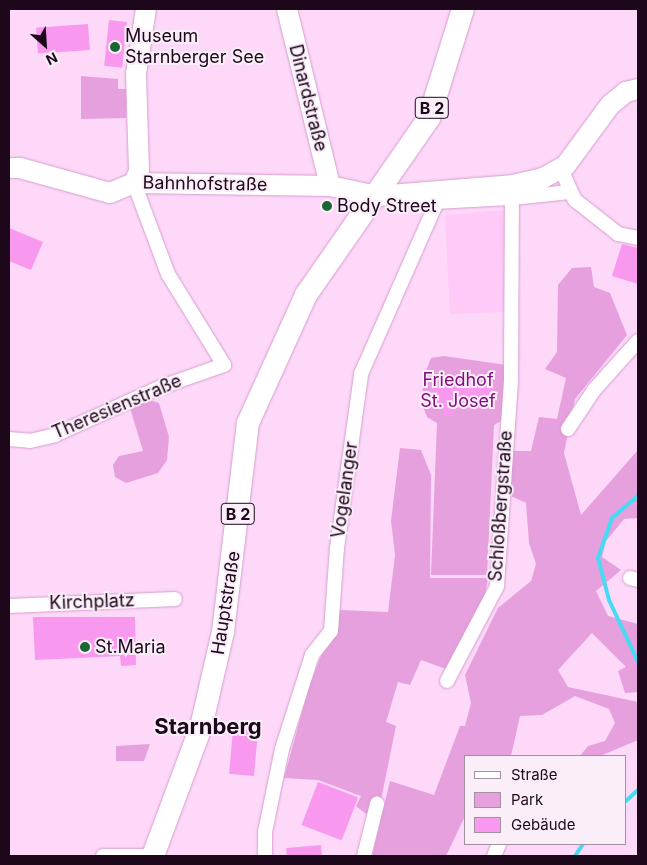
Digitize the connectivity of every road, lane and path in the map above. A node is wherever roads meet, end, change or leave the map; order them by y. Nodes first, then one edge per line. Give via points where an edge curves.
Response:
1 (146, 9) edge
2 (287, 9) edge
3 (463, 9) edge
4 (638, 89) edge
5 (9, 168) edge
6 (561, 169) junction
7 (134, 183) junction
8 (330, 186) junction
9 (570, 192) junction
10 (377, 196) junction
11 (512, 198) junction
12 (638, 238) edge
13 (638, 341) edge
14 (568, 429) dead end
15 (9, 439) edge
16 (175, 599) dead end
17 (9, 606) edge
18 (447, 681) dead end
19 (377, 804) dead end
20 (103, 856) edge
21 (145, 856) edge
22 (153, 856) edge
23 (264, 856) edge
24 (364, 856) edge

1 - 7 main road via 136,74 139,171
2 - 8 main road, Dinardstraße
3 - 10 main road, B 2 via 429,118
4 - 6 main road, Bahnhofstraße via 626,92 610,105 581,150
5 - 7 main road, Bahnhofstraße via 20,168 110,193
6 - 9 street
6 - 10 main road, Bahnhofstraße via 533,182 513,185
7 - 8 main road, Bahnhofstraße
7 - 15 street, Theresienstraße via 168,274 224,365 161,387 55,435 30,441
8 - 10 main road, Bahnhofstraße
9 - 11 street
9 - 12 street via 618,234
10 - 22 main road, Hauptstraße / B 2 via 306,295 248,422 224,632 201,727
11 - 18 street, Schloßbergstraße via 511,378 497,586
11 - 23 street, Vogelanger via 437,202 361,374 337,548 331,631 312,655 282,749 265,832
13 - 14 street via 594,390
16 - 17 street, Kirchplatz
19 - 24 street
20 - 21 street

